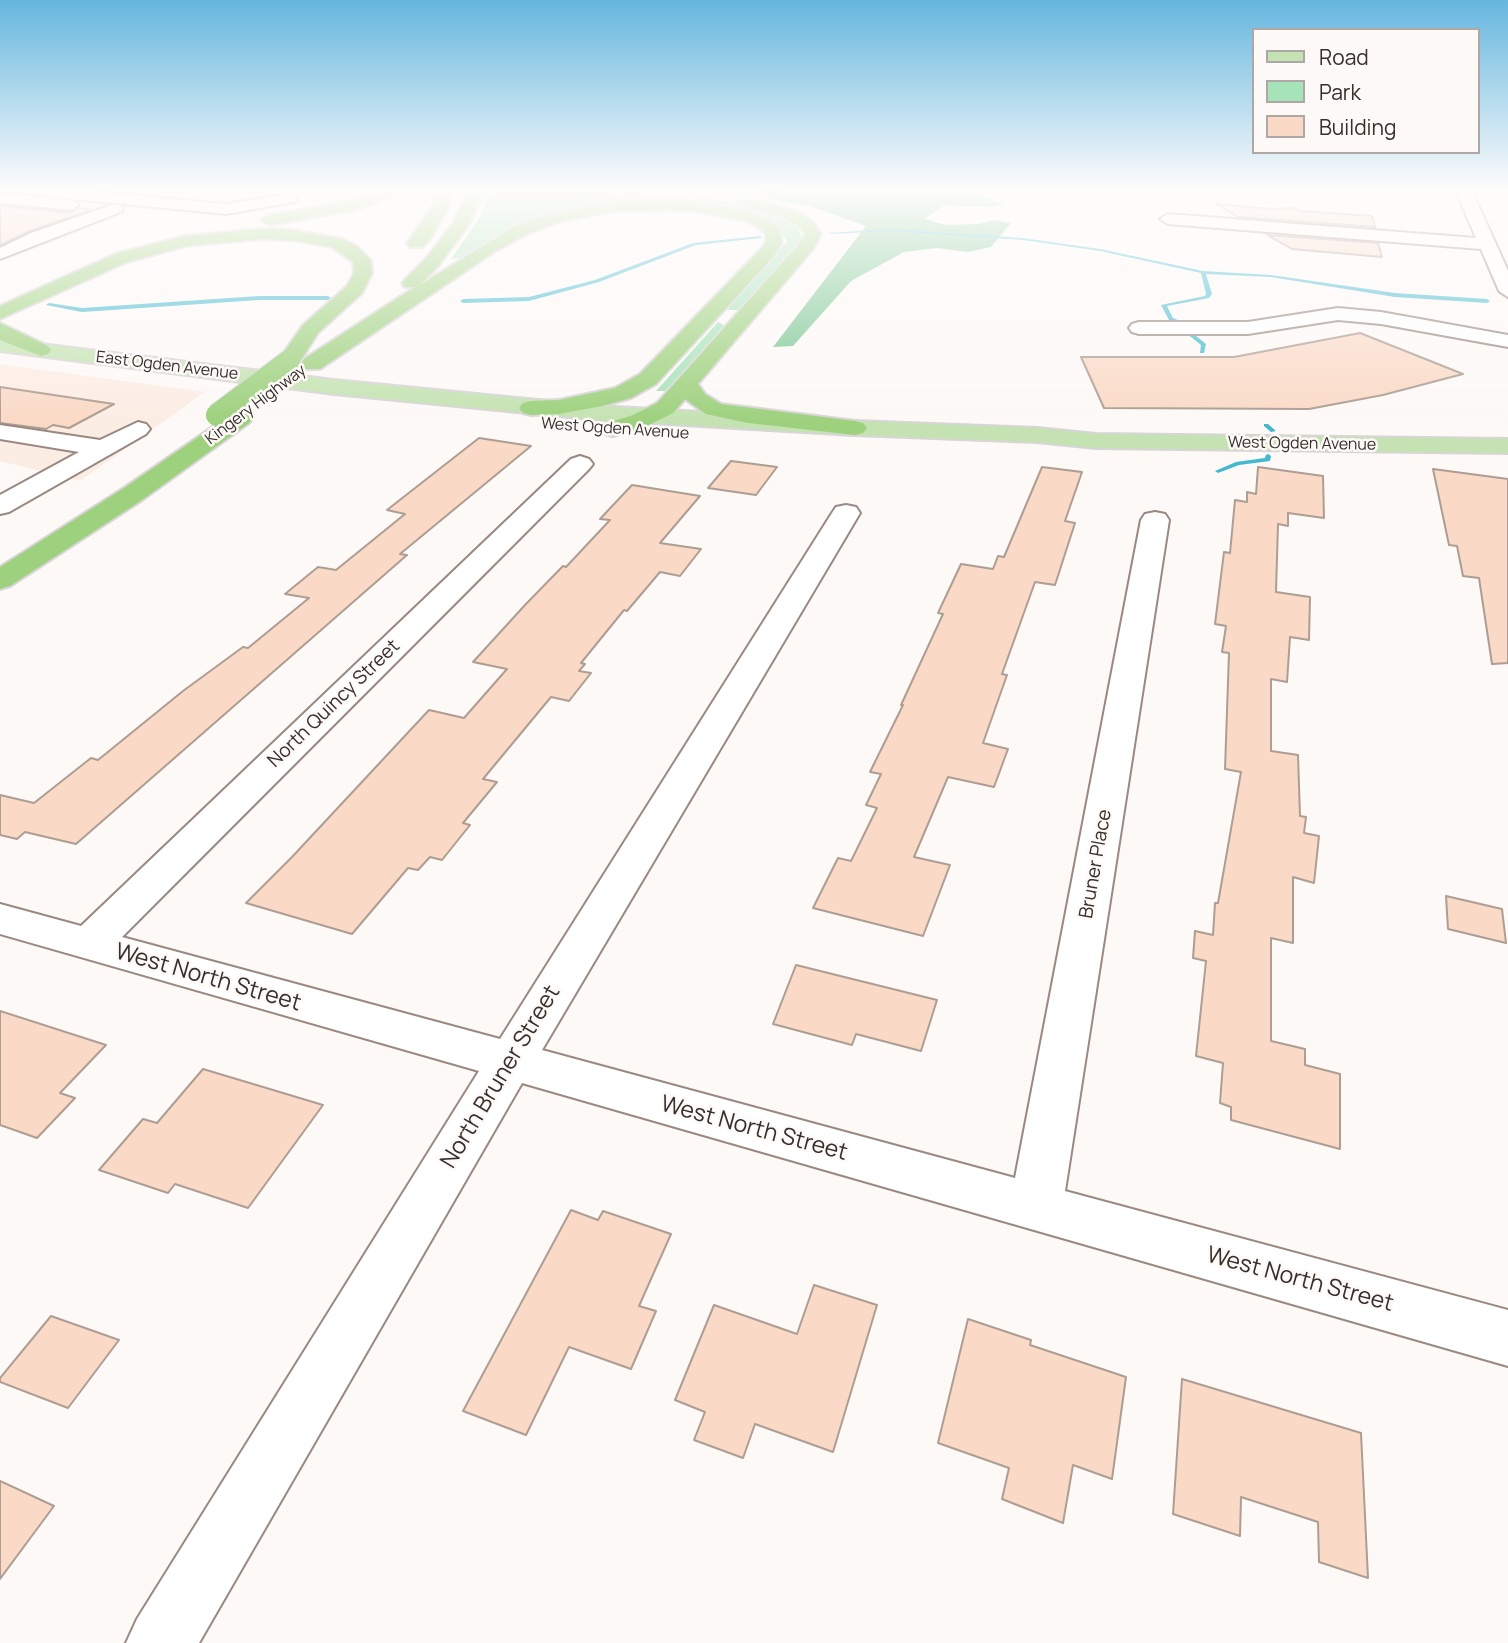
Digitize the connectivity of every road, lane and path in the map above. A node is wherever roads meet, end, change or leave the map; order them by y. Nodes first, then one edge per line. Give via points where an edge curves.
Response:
1 (65, 268) edge
2 (100, 268) edge
3 (363, 268) edge
4 (427, 268) edge
5 (457, 268) edge
6 (753, 268) edge
7 (787, 268) edge
8 (1498, 268) edge
9 (385, 275) dead end
10 (1508, 291) edge
11 (0, 297) edge
12 (0, 313) edge
13 (1139, 328) dead end
14 (0, 329) edge
15 (1508, 341) edge
16 (0, 345) edge
17 (41, 350) junction
18 (0, 359) edge
19 (301, 362) junction
20 (136, 377) joint
21 (648, 379) junction
22 (687, 384) junction
23 (334, 387) joint
24 (531, 408) junction
25 (229, 416) junction
26 (650, 416) junction
27 (855, 428) junction
28 (138, 429) dead end
29 (613, 429) junction
30 (0, 432) edge
31 (680, 433) junction
32 (1096, 441) junction
33 (1508, 446) edge
34 (104, 448) junction
35 (580, 464) dead end
36 (0, 506) edge
37 (846, 513) dead end
38 (1155, 520) dead end
39 (0, 557) edge
40 (0, 580) edge
41 (0, 919) edge
42 (89, 944) junction
43 (510, 1062) junction
44 (1036, 1207) junction
45 (1508, 1338) edge
46 (161, 1643) edge

1 - 11 highway
2 - 12 highway
3 - 19 highway via 347,296 310,329
4 - 19 highway, Kingery Highway
5 - 19 highway
6 - 21 highway
7 - 22 highway
8 - 10 street
9 - 19 highway, Kingery Highway
13 - 15 street via 1248,328 1338,314
14 - 17 highway
16 - 17 main road, East Ogden Avenue
17 - 23 main road, East Ogden Avenue
18 - 20 main road, East Ogden Avenue
19 - 25 highway, Kingery Highway
20 - 29 main road, West Ogden Avenue via 296,399
21 - 24 highway via 623,393 594,401
21 - 26 highway via 641,402
22 - 26 highway via 665,408
22 - 27 highway via 697,399 714,409
23 - 24 main road, West Ogden Avenue
24 - 26 main road, West Ogden Avenue
25 - 39 highway, Kingery Highway
25 - 40 highway, Kingery Highway via 134,494
26 - 27 main road, West Ogden Avenue
26 - 29 highway
26 - 31 highway
27 - 32 main road, West Ogden Avenue
28 - 34 street
29 - 31 main road, West Ogden Avenue
30 - 34 street
31 - 32 main road, West Ogden Avenue via 933,445 1066,446
32 - 33 main road, West Ogden Avenue
34 - 36 street
35 - 42 street, North Quincy Street
37 - 43 street, North Bruner Street
38 - 44 street, Bruner Place
41 - 42 street, West North Street
42 - 43 street, West North Street
43 - 44 street, West North Street
43 - 46 street, North Bruner Street
44 - 45 street, West North Street

